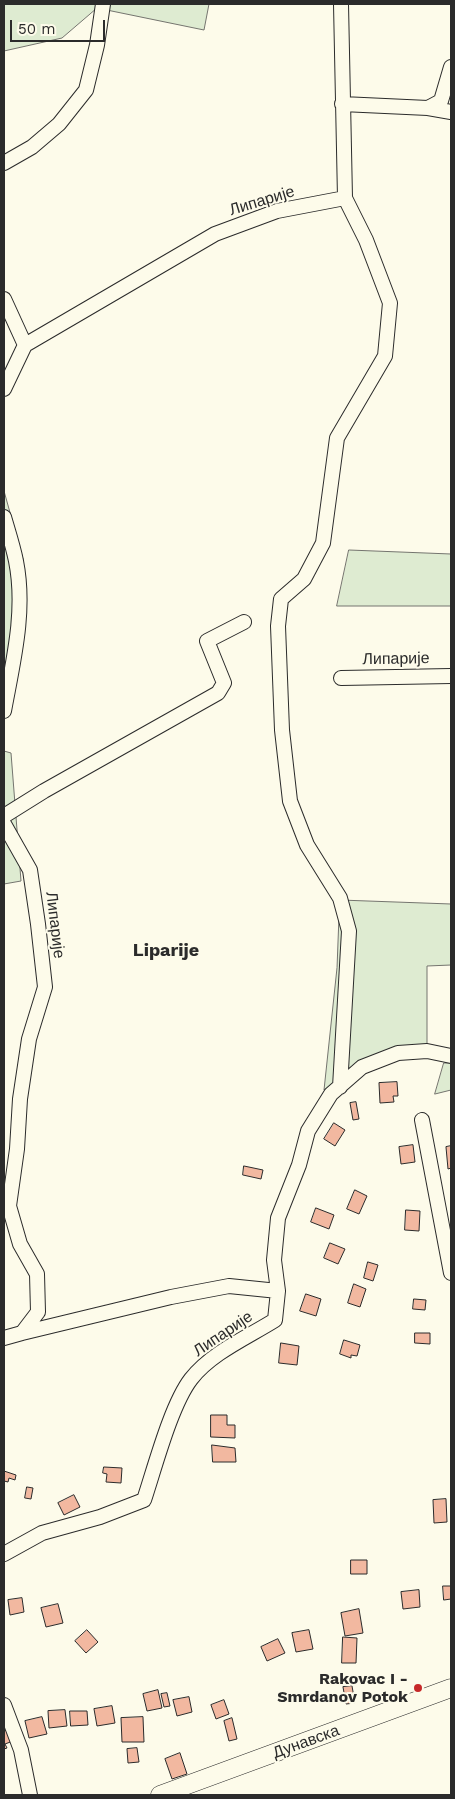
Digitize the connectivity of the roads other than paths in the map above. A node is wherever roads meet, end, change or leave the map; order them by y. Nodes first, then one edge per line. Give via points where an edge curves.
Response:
1 (103, 4) edge
2 (341, 4) edge
3 (451, 67) edge
4 (342, 104) junction
5 (428, 108) junction
6 (451, 112) edge
7 (4, 163) edge
8 (345, 198) junction
9 (4, 299) edge
10 (25, 345) junction
11 (4, 388) edge
12 (4, 517) edge
13 (244, 622) dead end
14 (451, 676) edge
15 (341, 678) dead end
16 (4, 711) edge
17 (4, 816) edge
18 (4, 824) edge
19 (451, 1056) edge
20 (340, 1086) junction
21 (422, 1120) dead end
22 (451, 1273) edge
23 (278, 1291) junction
24 (22, 1333) junction
25 (4, 1338) edge
26 (4, 1554) edge
27 (451, 1688) edge
28 (4, 1705) edge
29 (30, 1795) edge
30 (160, 1795) edge

1 - 7 street via 86,90 59,124 32,147
2 - 4 street
3 - 5 street via 441,101
4 - 5 street
4 - 8 street
5 - 6 street
8 - 10 street, Липарије via 277,211 214,234
8 - 20 street via 366,240 390,303 385,356 338,438 323,543 304,579 281,599 278,626 282,730 290,801 307,845 340,898 349,931
9 - 10 street
10 - 11 street
12 - 16 street via 16,563 19,612 17,642
13 - 17 street via 207,642 224,683 218,693
14 - 15 street, Липарије
18 - 24 street, Липарије via 30,870 45,988 29,1038 9,1206 20,1244 37,1274 38,1312
19 - 20 street, Липарије via 427,1051 398,1053 362,1067
20 - 23 street, Липарије via 331,1094 308,1131 278,1218 274,1260
21 - 22 street
23 - 24 street via 229,1286
23 - 26 street, Липарије via 275,1320 210,1361 191,1379 177,1406 144,1500 100,1517 42,1533
24 - 25 street
27 - 30 main road, Дунавска
28 - 29 street via 21,1750

